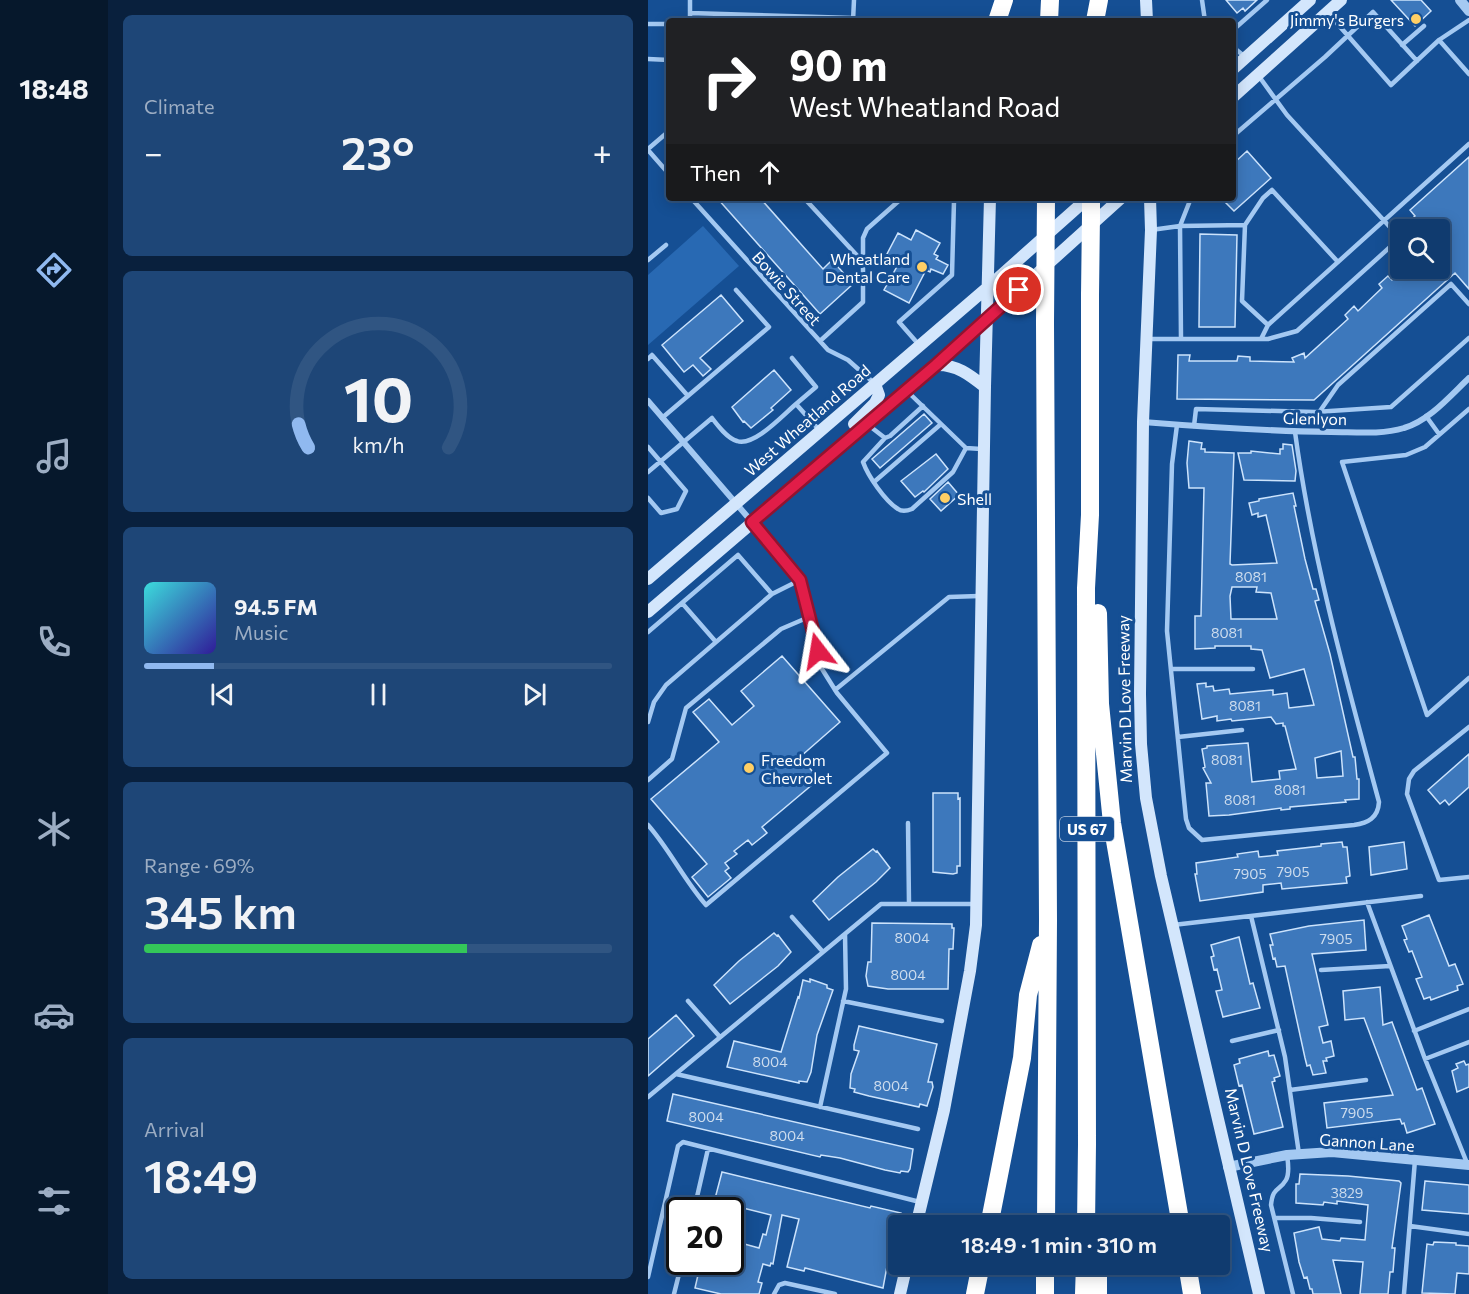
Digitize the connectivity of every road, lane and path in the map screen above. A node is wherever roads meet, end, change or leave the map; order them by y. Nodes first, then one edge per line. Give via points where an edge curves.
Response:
1 (690, 0) edge
2 (854, 0) edge
3 (993, 0) edge
4 (1004, 0) edge
5 (1050, 0) edge
6 (1094, 0) edge
7 (1099, 0) edge
8 (1146, 0) edge
9 (1202, 0) edge
10 (1267, 0) edge
11 (1310, 0) edge
12 (1341, 0) edge
13 (1460, 0) edge
14 (1469, 11) edge
15 (1328, 12) junction
16 (690, 13) junction
17 (690, 18) edge
18 (789, 18) edge
19 (853, 18) edge
20 (995, 18) edge
21 (996, 18) edge
22 (1049, 18) edge
23 (1094, 18) edge
24 (1095, 18) edge
25 (1146, 18) edge
26 (1205, 18) edge
27 (1469, 20) edge
28 (648, 24) edge
29 (666, 24) edge
30 (1424, 26) dead end
31 (1236, 27) edge
32 (1347, 36) junction
33 (1439, 40) junction
34 (1402, 45) junction
35 (1236, 50) edge
36 (1246, 58) junction
37 (648, 59) edge
38 (666, 60) edge
39 (1417, 61) junction
40 (1236, 66) edge
41 (1258, 74) junction
42 (1469, 74) edge
43 (1236, 94) edge
44 (1276, 99) junction
45 (1236, 133) edge
46 (666, 134) edge
47 (1469, 144) edge
48 (648, 150) edge
49 (666, 171) edge
50 (694, 201) edge
51 (807, 201) edge
52 (899, 201) edge
53 (954, 201) edge
54 (990, 201) edge
55 (1046, 201) edge
56 (1118, 201) edge
57 (1150, 201) edge
58 (1190, 201) edge
59 (1090, 204) edge
60 (1384, 219) junction
61 (1245, 225) junction
62 (1180, 226) junction
63 (1151, 230) junction
64 (666, 245) dead end
65 (648, 260) edge
66 (1338, 262) junction
67 (864, 263) junction
68 (988, 287) junction
69 (736, 290) dead end
70 (1469, 304) edge
71 (988, 318) junction
72 (1268, 325) junction
73 (1469, 338) edge
74 (1146, 339) junction
75 (1181, 339) junction
76 (1261, 339) junction
77 (820, 341) junction
78 (920, 346) junction
79 (792, 358) dead end
80 (648, 359) edge
81 (936, 365) junction
82 (1469, 378) edge
83 (875, 384) junction
84 (985, 387) junction
85 (906, 389) junction
86 (688, 396) junction
87 (648, 401) edge
88 (796, 404) junction
89 (923, 406) junction
90 (1469, 408) edge
91 (1320, 411) junction
92 (1426, 416) junction
93 (662, 418) junction
94 (1143, 422) junction
95 (867, 423) junction
96 (941, 424) junction
97 (1177, 425) junction
98 (1194, 426) junction
99 (820, 431) junction
100 (1295, 432) junction
101 (1439, 434) junction
102 (885, 438) junction
103 (683, 442) junction
104 (648, 447) edge
105 (966, 448) junction
106 (984, 449) junction
107 (829, 456) junction
108 (660, 461) junction
109 (648, 472) edge
110 (874, 482) junction
111 (648, 498) edge
112 (735, 504) junction
113 (1090, 515) junction
114 (752, 522) junction
115 (648, 579) edge
116 (800, 580) junction
117 (772, 594) junction
118 (982, 596) junction
119 (682, 603) junction
120 (648, 612) edge
121 (810, 617) junction
122 (648, 632) edge
123 (716, 642) junction
124 (1171, 669) junction
125 (1253, 669) dead end
126 (1469, 678) edge
127 (835, 690) junction
128 (648, 722) edge
129 (1469, 727) edge
130 (1242, 730) dead end
131 (1178, 737) junction
132 (648, 780) edge
133 (908, 823) dead end
134 (648, 825) edge
135 (1469, 877) edge
136 (1421, 896) dead end
137 (1366, 902) junction
138 (909, 904) junction
139 (976, 904) junction
140 (1251, 916) junction
141 (792, 917) dead end
142 (1048, 920) junction
143 (1172, 925) junction
144 (845, 934) junction
145 (822, 952) junction
146 (1390, 966) junction
147 (1320, 970) dead end
148 (688, 1001) dead end
149 (843, 1001) junction
150 (1469, 1009) edge
151 (942, 1021) dead end
152 (1279, 1030) junction
153 (1414, 1031) junction
154 (720, 1037) junction
155 (1232, 1041) dead end
156 (1469, 1042) edge
157 (1425, 1059) junction
158 (676, 1074) junction
159 (1366, 1080) dead end
160 (1290, 1090) junction
161 (648, 1097) edge
162 (820, 1107) junction
163 (918, 1129) dead end
164 (1087, 1144) junction
165 (708, 1149) junction
166 (1299, 1154) junction
167 (1287, 1155) junction
168 (1415, 1160) junction
169 (1468, 1165) edge
170 (1228, 1167) junction
171 (697, 1197) edge
172 (921, 1202) junction
173 (918, 1215) edge
174 (991, 1215) edge
175 (1046, 1215) edge
176 (1086, 1215) edge
177 (1096, 1215) edge
178 (1179, 1215) edge
179 (1275, 1218) junction
180 (1360, 1222) dead end
181 (1410, 1226) junction
182 (1469, 1234) edge
183 (679, 1275) edge
184 (904, 1275) edge
185 (979, 1275) edge
186 (1046, 1275) edge
187 (1085, 1275) edge
188 (1098, 1275) edge
189 (1189, 1275) edge
190 (648, 1277) edge
191 (674, 1294) edge
192 (774, 1294) edge
193 (835, 1294) edge
194 (900, 1294) edge
195 (975, 1294) edge
196 (1045, 1294) edge
197 (1084, 1294) edge
198 (1098, 1294) edge
199 (1192, 1294) edge
200 (1259, 1294) edge
201 (1293, 1294) edge
202 (1404, 1294) edge

1 - 16 lane
2 - 19 lane
3 - 20 main road
4 - 21 highway
5 - 22 highway
6 - 23 highway
7 - 24 highway
8 - 25 main road
9 - 26 lane
10 - 31 lane
11 - 36 main road
12 - 15 main road
13 - 14 street
15 - 32 lane
15 - 41 main road
16 - 17 lane
16 - 18 lane
27 - 33 lane
28 - 29 lane
30 - 34 lane
32 - 34 lane via 1373,12
32 - 39 lane via 1390,85
32 - 44 lane
33 - 39 lane
33 - 42 lane
34 - 39 lane
35 - 36 lane
36 - 40 main road
36 - 41 main road
37 - 38 lane
41 - 43 main road
41 - 44 lane
44 - 45 lane
44 - 60 lane
46 - 48 lane
47 - 60 lane
48 - 49 lane
50 - 77 lane, Bowie Street
51 - 67 lane
52 - 67 lane via 867,229 863,238
53 - 78 lane via 952,275 899,322
54 - 68 main road
55 - 142 highway, US 67, bridge
56 - 71 main road
57 - 63 main road, Marvin D Love Freeway
58 - 62 lane
59 - 68 main road, West Wheatland Road
59 - 113 highway, US 67, bridge
60 - 66 lane
60 - 76 lane via 1400,238 1297,331
61 - 62 lane
61 - 66 lane via 1272,190
61 - 72 lane via 1242,301
62 - 63 lane
62 - 75 lane
63 - 74 main road, Marvin D Love Freeway
64 - 65 lane
66 - 72 lane
67 - 77 lane via 863,302
68 - 71 main road
68 - 78 main road, West Wheatland Road
69 - 86 lane via 769,327
70 - 91 lane via 1451,284 1338,385
71 - 81 main road
71 - 84 main road
72 - 76 lane
73 - 91 lane via 1390,407
74 - 75 lane
74 - 94 main road, Marvin D Love Freeway
75 - 76 lane
77 - 83 lane, Bowie Street
78 - 83 main road, West Wheatland Road
79 - 88 lane via 816,387
80 - 86 lane via 652,356
81 - 84 main road via 955,367
81 - 85 main road
82 - 92 street, Glenlyon
83 - 99 main road, West Wheatland Road
83 - 107 main road via 879,394 875,404
84 - 106 main road
85 - 89 lane
85 - 95 main road
86 - 93 lane
87 - 93 street
88 - 99 lane
88 - 103 lane via 749,441 737,441 712,418
89 - 96 lane
89 - 102 lane
90 - 101 lane
91 - 98 lane via 1196,409
92 - 100 street, Glenlyon via 1390,431
92 - 101 lane
93 - 103 street
94 - 97 street, Glenlyon
94 - 143 main road, Marvin D Love Freeway via 1141,744 1146,798
95 - 102 lane
95 - 107 main road
96 - 105 lane
96 - 110 lane
97 - 98 street, Glenlyon
97 - 124 lane via 1172,464 1167,631
98 - 100 street, Glenlyon
99 - 112 main road, West Wheatland Road
100 - 131 lane via 1304,497 1379,802 1378,812 1367,823 1202,840 1189,828 1186,819
101 - 126 lane via 1425,447 1406,455 1342,462 1427,715
102 - 110 lane via 863,462
103 - 108 lane
103 - 112 street
104 - 108 lane
105 - 106 lane
105 - 110 lane via 945,480 905,512
106 - 118 main road
107 - 114 main road
108 - 109 lane
108 - 111 lane via 686,491 677,509 661,513
112 - 114 street
112 - 115 main road, West Wheatland Road
113 - 164 highway, US 67 via 1086,588
113 - 178 highway via 1098,590 1100,704 1112,823
114 - 116 lane
114 - 120 main road
116 - 117 lane
116 - 121 lane
117 - 119 lane via 738,555
117 - 123 lane
118 - 127 lane via 949,597
118 - 139 main road
119 - 122 lane
119 - 123 lane
121 - 127 lane via 822,669
121 - 132 lane via 781,629 686,708 672,759
123 - 128 lane via 666,686 654,702
124 - 125 lane
124 - 131 lane
127 - 134 lane via 887,753 706,904
129 - 135 lane via 1414,771 1407,794 1439,880
130 - 131 lane
133 - 138 lane
136 - 137 lane
137 - 140 lane
137 - 146 lane
138 - 139 lane
138 - 144 lane via 881,904
139 - 172 main road via 964,1006
140 - 143 lane
140 - 152 lane
141 - 145 lane
142 - 174 highway via 1028,995 1022,1058
142 - 175 highway, US 67
143 - 170 main road, Marvin D Love Freeway
144 - 145 lane
144 - 149 lane
145 - 154 lane
146 - 147 lane
146 - 153 lane
148 - 154 lane
149 - 151 lane
149 - 162 lane
150 - 153 lane
152 - 155 lane
152 - 160 lane
153 - 157 lane
154 - 158 lane
156 - 157 lane
157 - 169 lane
158 - 161 lane
158 - 162 lane
159 - 160 lane
160 - 166 lane
162 - 163 lane
164 - 176 highway, US 67
164 - 177 highway
165 - 171 lane
165 - 172 lane
165 - 190 lane via 683,1143 678,1146
166 - 167 street, Gannon Lane
166 - 168 street, Gannon Lane via 1332,1152
167 - 170 street, Gannon Lane
167 - 179 lane via 1287,1180 1272,1194
168 - 169 street, Gannon Lane
168 - 181 lane
170 - 200 main road, Marvin D Love Freeway
172 - 173 main road
179 - 180 lane
179 - 201 lane
181 - 182 lane
181 - 202 lane
183 - 191 lane
184 - 194 main road
185 - 195 highway
186 - 196 highway
187 - 197 highway
188 - 198 highway
189 - 199 highway
192 - 193 lane via 785,1283

